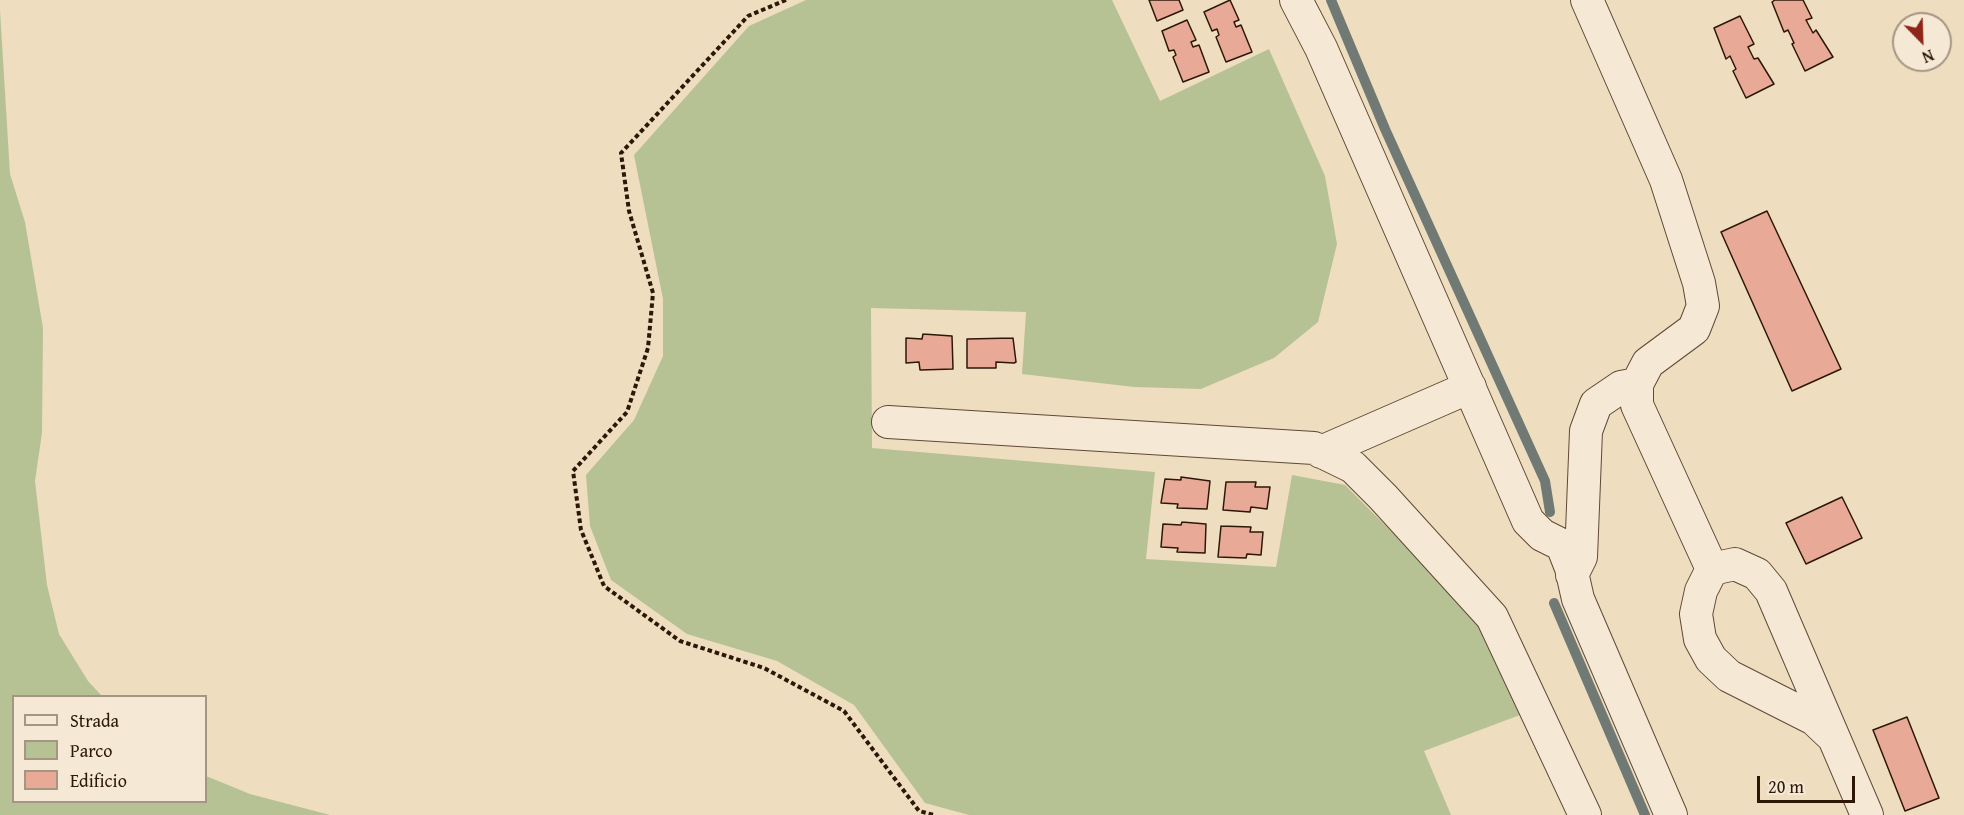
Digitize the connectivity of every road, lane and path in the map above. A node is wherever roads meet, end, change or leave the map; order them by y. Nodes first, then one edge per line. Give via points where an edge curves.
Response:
1 (786, 0) edge
2 (1296, 0) edge
3 (1587, 0) edge
4 (1637, 384) junction
5 (1470, 387) junction
6 (888, 422) dead end
7 (1321, 452) junction
8 (1712, 569) junction
9 (1572, 575) junction
10 (1832, 736) junction
11 (934, 815) edge
12 (1585, 815) edge
13 (1671, 815) edge
14 (1867, 815) edge

1 - 11 path via 748,16 621,153 629,212 653,293 648,348 627,412 573,471 581,530 604,586 680,641 764,668 844,711 919,811
2 - 5 lane via 1321,48
3 - 4 lane via 1666,180 1703,306 1694,329 1648,363
4 - 8 lane via 1637,405
4 - 9 lane via 1621,387 1596,404 1586,431 1581,556
5 - 7 lane
5 - 9 lane via 1528,521 1542,535 1562,545
6 - 7 lane via 1314,448
7 - 12 lane via 1353,467 1492,617
8 - 10 lane via 1735,564 1757,574 1771,591
8 - 10 lane via 1696,614 1700,639 1711,659 1729,676 1814,719
9 - 13 lane via 1578,599
10 - 14 lane

